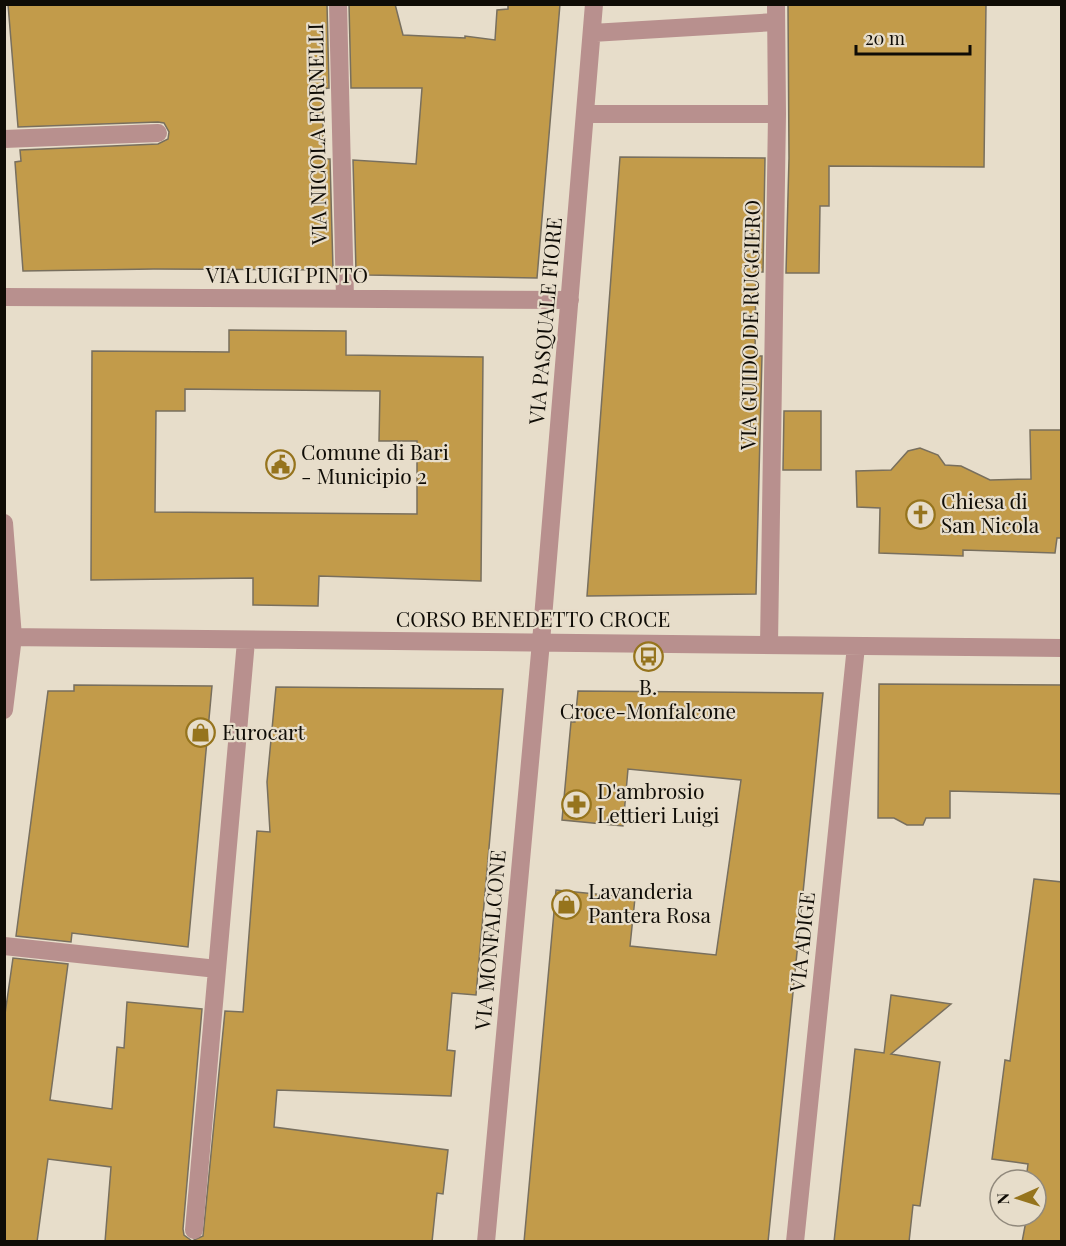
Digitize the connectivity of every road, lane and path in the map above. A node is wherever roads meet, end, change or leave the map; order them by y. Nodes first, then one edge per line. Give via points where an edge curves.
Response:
1 (338, 4) edge
2 (594, 4) edge
3 (776, 14) edge
4 (592, 33) junction
5 (587, 114) junction
6 (777, 114) junction
7 (158, 133) dead end
8 (4, 139) edge
9 (4, 297) edge
10 (345, 299) junction
11 (570, 300) junction
12 (4, 523) edge
13 (9, 637) edge
14 (246, 641) junction
15 (541, 642) junction
16 (769, 645) junction
17 (856, 646) junction
18 (1062, 648) edge
19 (4, 710) edge
20 (4, 946) edge
21 (217, 969) junction
22 (194, 1230) dead end
23 (486, 1242) edge
24 (795, 1242) edge

1 - 10 street, VIA NICOLA FORNELLI
2 - 4 street, VIA PASQUALE FIORE
3 - 4 street
3 - 6 street, VIA GUIDO DE RUGGIERO
4 - 5 street, VIA PASQUALE FIORE
5 - 6 street
5 - 11 street, VIA PASQUALE FIORE
6 - 16 street, VIA GUIDO DE RUGGIERO
7 - 8 street
9 - 10 street, VIA LUIGI PINTO
10 - 11 street, VIA LUIGI PINTO
11 - 15 street, VIA PASQUALE FIORE
12 - 13 street
13 - 14 street, CORSO BENEDETTO CROCE
13 - 19 street
14 - 15 street, CORSO BENEDETTO CROCE
14 - 21 street
15 - 16 street, CORSO BENEDETTO CROCE
15 - 23 street, VIA MONFALCONE
16 - 17 street, CORSO BENEDETTO CROCE
17 - 18 street, CORSO BENEDETTO CROCE
17 - 24 street, VIA ADIGE
20 - 21 street
21 - 22 street

